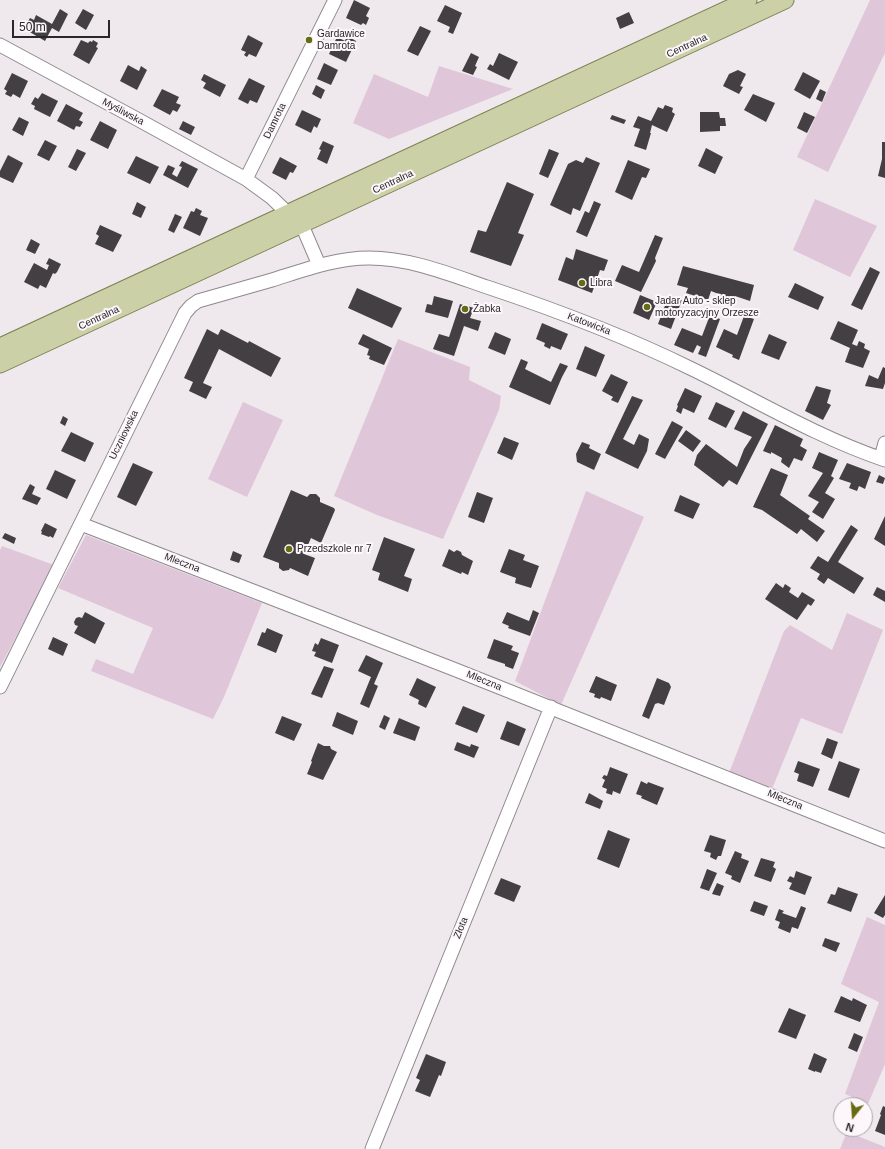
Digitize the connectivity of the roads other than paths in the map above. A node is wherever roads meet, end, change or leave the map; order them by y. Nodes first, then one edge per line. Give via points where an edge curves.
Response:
1 (336, 0) edge
2 (748, 0) edge
3 (785, 0) edge
4 (0, 46) edge
5 (246, 179) junction
6 (294, 219) junction
7 (319, 265) junction
8 (0, 348) edge
9 (0, 364) edge
10 (885, 444) edge
11 (883, 459) edge
12 (81, 524) junction
13 (0, 687) edge
14 (551, 707) junction
15 (885, 841) edge
16 (372, 1149) edge

1 - 5 street, Damrota
2 - 6 main road, Centralna
3 - 6 main road, Centralna
4 - 5 street, Myśliwska
5 - 6 street via 272,198
6 - 7 street via 304,230
6 - 8 main road, Centralna
6 - 9 main road, Centralna
7 - 11 street, Katowicka via 351,259 386,258 435,270 507,294 626,338 832,439
7 - 12 street, Uczniowska via 198,301 191,306 162,358
10 - 11 street
12 - 13 street, Uczniowska
12 - 14 street, Mleczna
14 - 15 street, Mleczna
14 - 16 street, Złota

